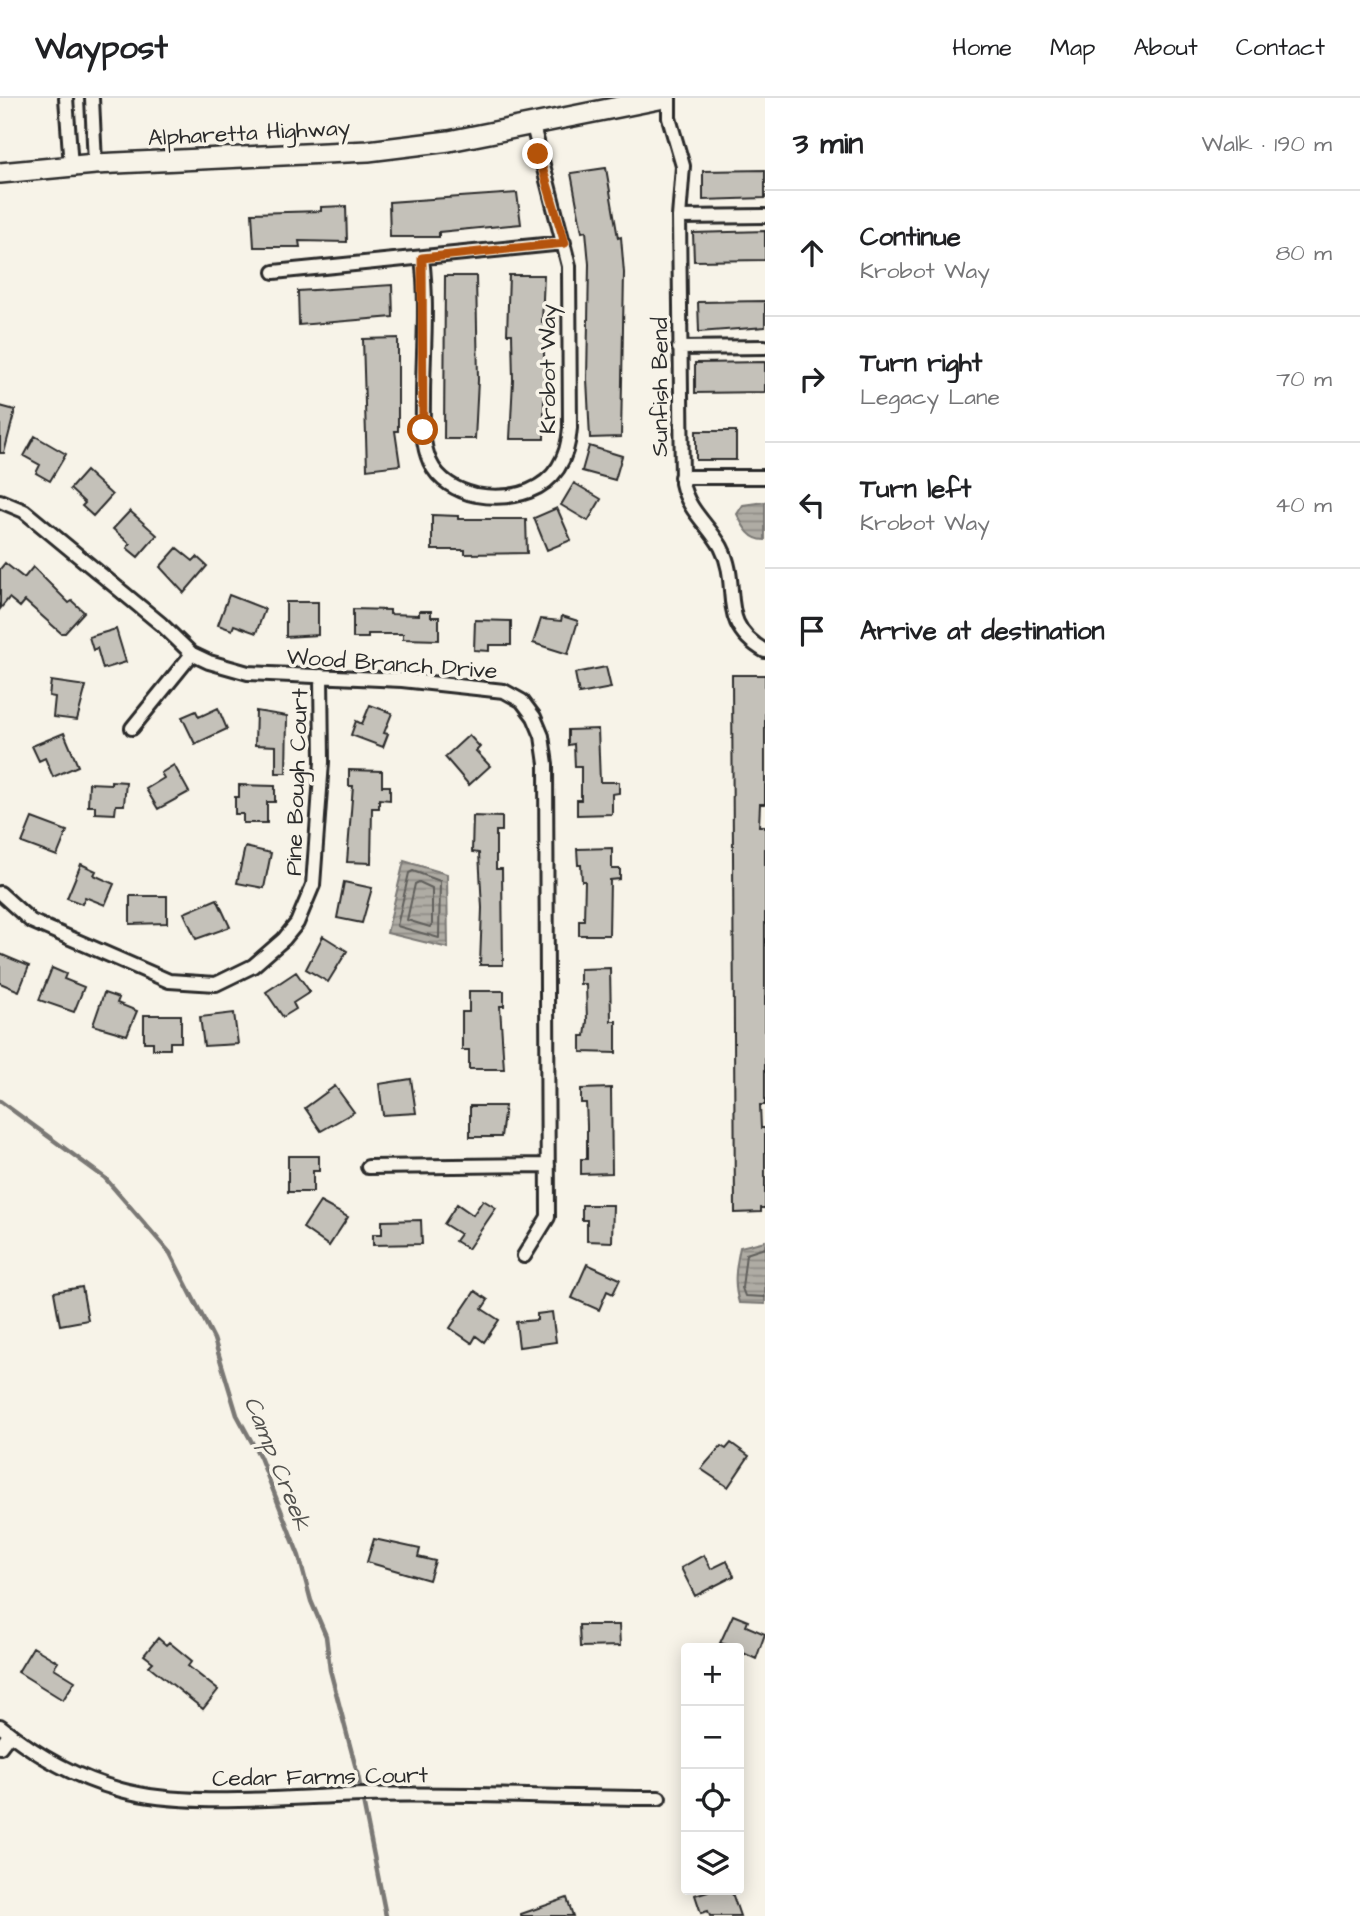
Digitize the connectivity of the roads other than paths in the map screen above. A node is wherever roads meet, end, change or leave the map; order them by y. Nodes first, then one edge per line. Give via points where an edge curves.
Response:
1 (66, 98) edge
2 (92, 98) edge
3 (664, 98) edge
4 (670, 98) edge
5 (533, 127) junction
6 (95, 164) junction
7 (71, 167) junction
8 (0, 173) edge
9 (765, 216) edge
10 (679, 217) junction
11 (565, 243) junction
12 (422, 258) junction
13 (274, 272) dead end
14 (765, 347) edge
15 (679, 348) junction
16 (681, 477) junction
17 (765, 477) edge
18 (0, 501) edge
19 (765, 651) edge
20 (192, 653) junction
21 (321, 676) junction
22 (132, 727) dead end
23 (0, 893) edge
24 (548, 1165) junction
25 (368, 1167) dead end
26 (524, 1256) dead end
27 (5, 1730) edge
28 (0, 1747) edge
29 (659, 1798) dead end

1 - 7 street
2 - 6 street
3 - 5 main road, Alpharetta Highway
4 - 10 street, Sunfish Bend via 669,118 683,166
5 - 6 main road, Alpharetta Highway via 368,151
5 - 11 street, Krobot Way
6 - 7 main road, Alpharetta Highway
7 - 8 main road, Alpharetta Highway
9 - 10 street
10 - 15 street, Sunfish Bend
11 - 12 street
11 - 12 street, Krobot Way via 569,266 569,439 563,459 548,480 512,495 479,496 461,491 437,473 428,457 423,430
12 - 13 street
14 - 15 street
15 - 16 street, Sunfish Bend
16 - 17 street
16 - 19 street, Sunfish Bend via 691,508 722,548 739,628
18 - 20 street, Wood Branch Drive via 24,511
20 - 21 street, Wood Branch Drive via 248,673
20 - 22 street
21 - 23 street, Pine Bough Court via 322,762 313,885 297,923 253,966 216,984 169,981 31,921
21 - 24 street, Wood Branch Drive via 504,691 522,701 534,717 546,764
24 - 25 street
24 - 26 street, Wood Branch Drive via 548,1217
27 - 28 street
27 - 29 street, Cedar Farms Court via 43,1758 82,1777 123,1791 162,1797

